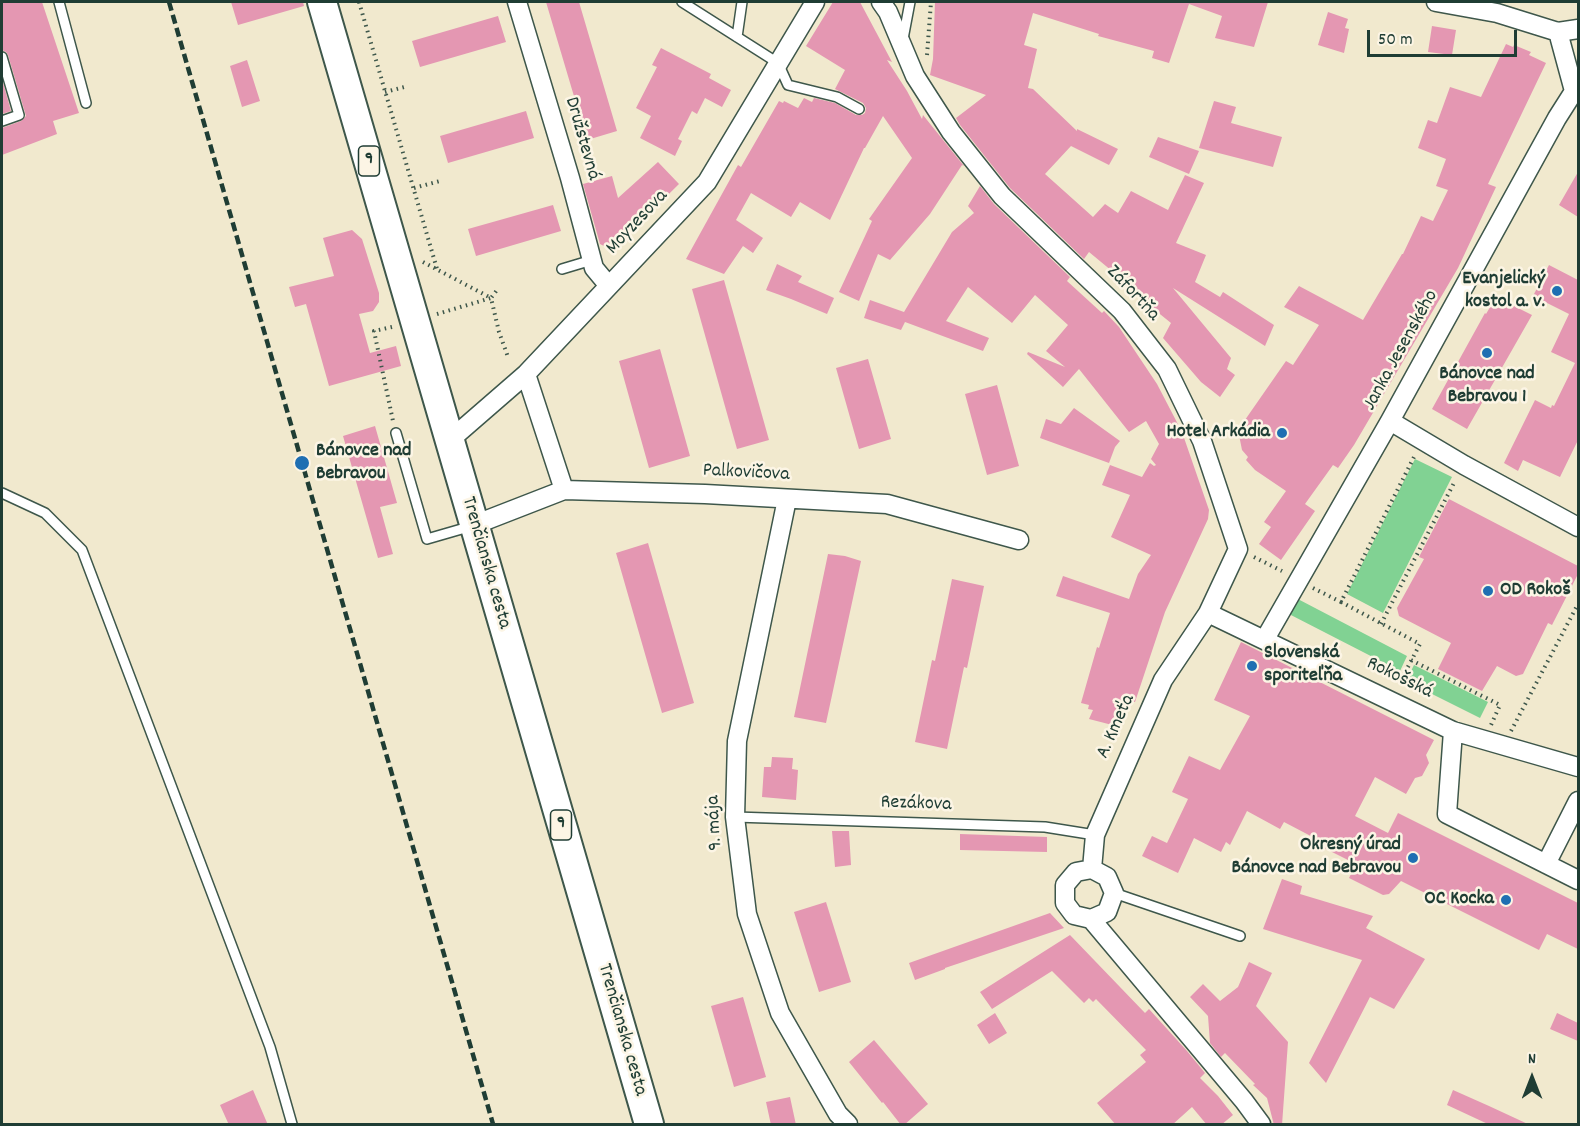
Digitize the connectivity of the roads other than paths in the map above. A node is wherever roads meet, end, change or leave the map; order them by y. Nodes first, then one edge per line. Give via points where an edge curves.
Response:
1 (59, 2) edge
2 (322, 2) edge
3 (517, 2) edge
4 (742, 2) edge
5 (815, 2) edge
6 (881, 2) edge
7 (910, 2) edge
8 (1436, 2) edge
9 (686, 3) edge
10 (1578, 29) edge
11 (1558, 32) junction
12 (737, 37) junction
13 (902, 44) junction
14 (2, 57) edge
15 (778, 63) junction
16 (1576, 88) edge
17 (86, 103) dead end
18 (859, 109) dead end
19 (2, 121) edge
20 (593, 264) junction
21 (562, 269) dead end
22 (609, 286) junction
23 (526, 374) junction
24 (1390, 421) junction
25 (396, 433) road end
26 (450, 440) junction
27 (564, 490) junction
28 (2, 493) edge
29 (787, 499) junction
30 (474, 525) junction
31 (1578, 526) edge
32 (1019, 540) dead end
33 (1208, 613) junction
34 (1265, 639) junction
35 (1453, 731) junction
36 (1578, 767) edge
37 (1578, 801) edge
38 (735, 817) junction
39 (1095, 835) junction
40 (1546, 864) junction
41 (1092, 869) junction
42 (1578, 880) edge
43 (1114, 893) junction
44 (1091, 919) junction
45 (1240, 936) dead end
46 (292, 1125) edge
47 (649, 1125) edge
48 (848, 1125) edge
49 (1261, 1125) edge

1 - 17 lane
2 - 26 main road, Trenčianska cesta / 9
3 - 20 street, Družstevná
4 - 12 lane
5 - 15 street, Moyzesova
6 - 13 street, Záfortňa
7 - 13 lane
8 - 11 street via 1497,13
9 - 12 lane
10 - 11 street
11 - 16 street
12 - 15 lane
13 - 33 street, Záfortňa via 915,76 951,132 1002,196 1122,311 1167,369 1202,441 1238,549
14 - 19 lane via 19,115
15 - 18 lane via 788,85 837,97
15 - 22 street, Moyzesova via 708,182
16 - 24 street, Janka Jesenského
20 - 21 lane
20 - 22 street, Družstevná
22 - 23 street, Moyzesova
23 - 26 street, Moyzesova
23 - 27 street
24 - 31 street
24 - 34 street, Janka Jesenského
25 - 30 lane via 427,539
26 - 30 main road, Trenčianska cesta / 9
27 - 29 street, Palkovičova
27 - 30 street, Palkovičova
28 - 46 lane via 45,513 82,550 270,1047
29 - 32 street, Palkovičova via 887,504
29 - 38 street, 9. mája via 737,741
30 - 47 main road, Trenčianska cesta / 9
33 - 34 street, Rokošská
33 - 39 street, A. Kmeťa via 1163,680
34 - 35 street, Rokošská
35 - 36 street, Rokošská
35 - 40 street via 1447,814
37 - 40 street
38 - 39 lane, Rezákova via 1045,827
38 - 48 street, 9. mája via 747,914 780,1013
39 - 41 street, A. Kmeťa
40 - 42 street
41 - 43 street via 1107,877
41 - 44 street via 1076,872 1065,885 1065,903 1074,915
43 - 44 street via 1107,912
43 - 45 lane
44 - 49 street

